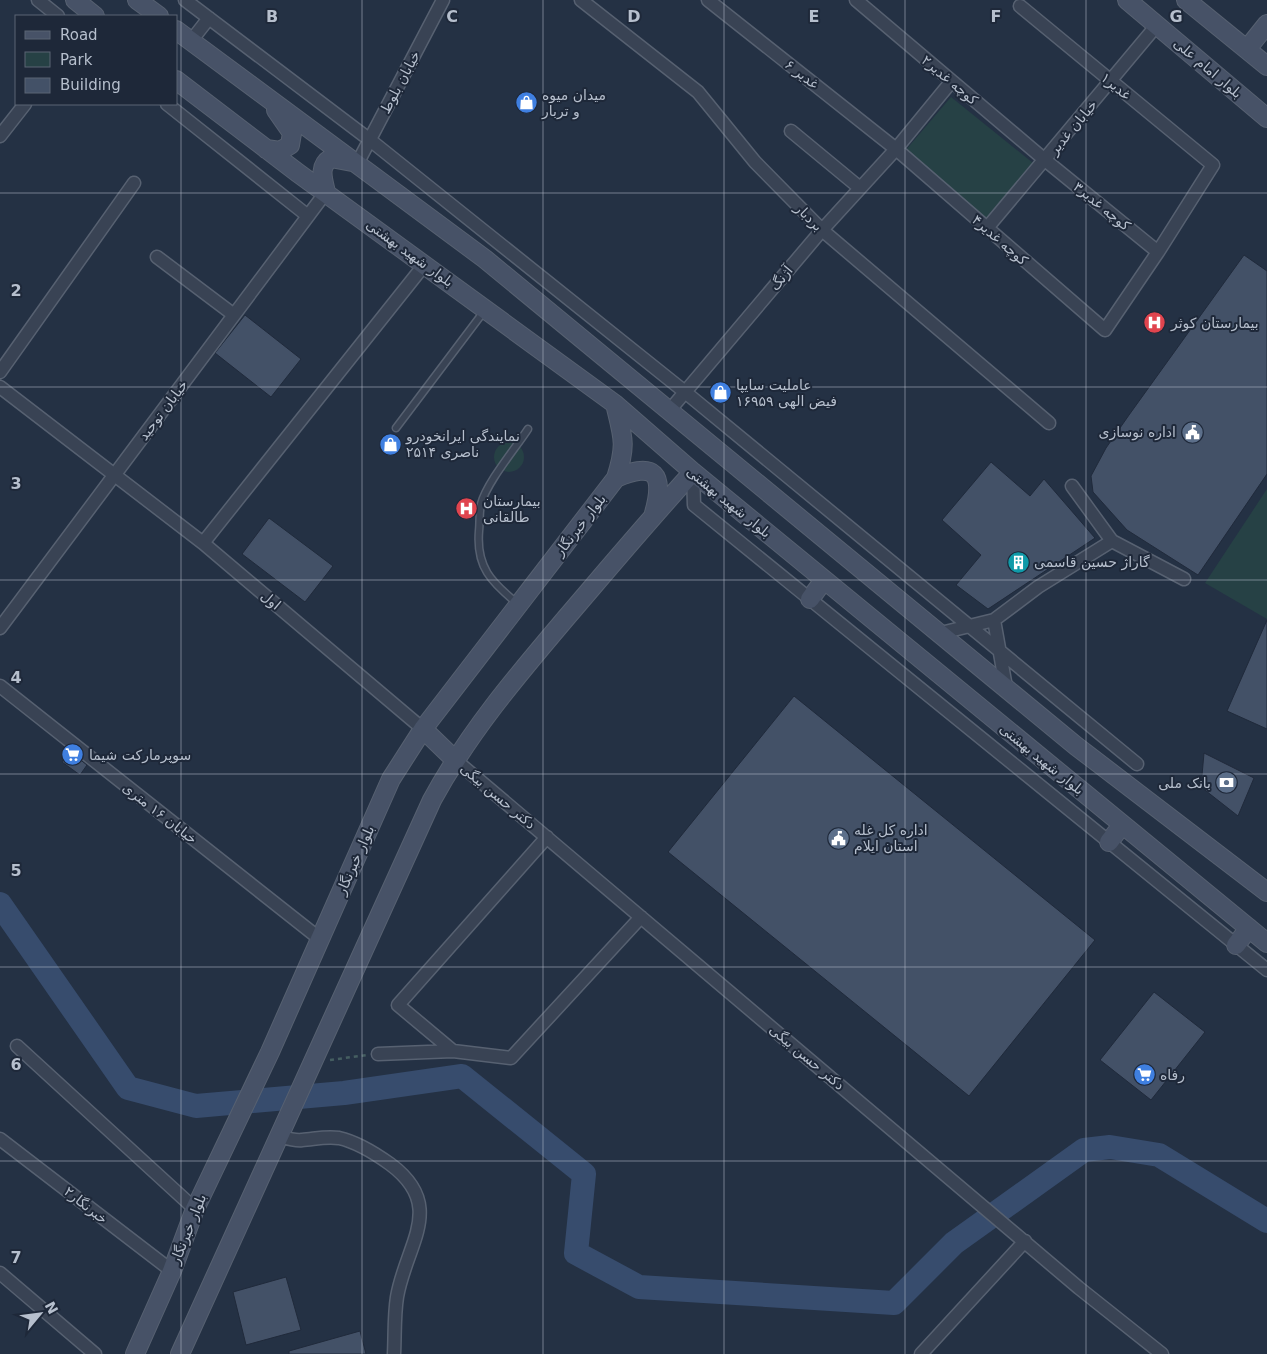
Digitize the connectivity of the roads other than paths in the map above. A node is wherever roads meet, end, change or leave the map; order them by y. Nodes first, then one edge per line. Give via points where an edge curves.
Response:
1 (38, 0) edge
2 (75, 0) edge
3 (138, 0) edge
4 (185, 0) edge
5 (443, 0) edge
6 (581, 0) edge
7 (708, 0) edge
8 (856, 0) edge
9 (1127, 0) edge
10 (1186, 0) edge
11 (1020, 6) dead end
12 (57, 15) edge
13 (94, 15) edge
14 (158, 15) edge
15 (209, 18) junction
16 (1267, 24) edge
17 (1157, 25) junction
18 (178, 31) edge
19 (191, 41) junction
20 (1247, 49) junction
21 (1267, 66) edge
22 (178, 82) edge
23 (951, 82) junction
24 (1111, 82) junction
25 (265, 97) junction
26 (24, 105) edge
27 (168, 105) edge
28 (1267, 118) edge
29 (791, 131) dead end
30 (0, 136) edge
31 (370, 140) junction
32 (266, 149) junction
33 (896, 149) junction
34 (1044, 160) junction
35 (357, 164) junction
36 (134, 183) dead end
37 (860, 188) junction
38 (326, 192) junction
39 (308, 216) junction
40 (987, 228) junction
41 (822, 230) junction
42 (1158, 252) junction
43 (157, 257) dead end
44 (425, 264) junction
45 (485, 309) junction
46 (234, 315) junction
47 (0, 372) edge
48 (0, 388) edge
49 (685, 392) junction
50 (615, 404) junction
51 (669, 410) junction
52 (1049, 423) dead end
53 (396, 428) dead end
54 (528, 429) dead end
55 (693, 472) junction
56 (115, 475) junction
57 (616, 478) junction
58 (1072, 486) dead end
59 (654, 514) junction
60 (1112, 541) junction
61 (203, 543) junction
62 (1184, 579) dead end
63 (824, 580) junction
64 (810, 599) junction
65 (518, 605) junction
66 (994, 620) junction
67 (970, 625) junction
68 (0, 628) edge
69 (941, 633) junction
70 (998, 649) junction
71 (0, 686) edge
72 (1006, 687) junction
73 (423, 729) junction
74 (454, 759) junction
75 (1137, 764) dead end
76 (1122, 825) junction
77 (547, 837) junction
78 (1110, 842) junction
79 (1267, 892) edge
80 (641, 917) junction
81 (1249, 928) junction
82 (320, 939) junction
83 (1267, 943) edge
84 (1236, 945) junction
85 (1267, 970) edge
86 (17, 1046) dead end
87 (453, 1051) junction
88 (378, 1054) road end
89 (280, 1136) junction
90 (0, 1139) edge
91 (195, 1209) junction
92 (1024, 1241) junction
93 (172, 1271) junction
94 (0, 1273) edge
95 (95, 1354) edge
96 (134, 1354) edge
97 (180, 1354) edge
98 (394, 1354) edge
99 (922, 1354) edge
100 (1162, 1354) edge

1 - 12 street
2 - 13 main road
3 - 14 main road
4 - 15 street
5 - 31 street, خیابان بلوط
6 - 41 street, بردبار via 698,92 755,162
7 - 33 street, غدیر ۶
8 - 23 street, کوچه غدیر۲
9 - 17 main road, بلوار امام على
10 - 20 main road
11 - 24 street, غدیر۱
15 - 19 street
15 - 31 street
16 - 20 main road
17 - 24 street, خیابان غدیر
17 - 28 main road, بلوار امام على
18 - 19 main road
19 - 25 main road
20 - 21 main road
22 - 32 main road, بلوار شهید بهشتی
23 - 33 street, آژنگ
23 - 34 street, کوچه غدیر۲
24 - 34 street, خیابان غدیر
24 - 42 street, غدیر۱ via 1213,165
25 - 32 main road via 292,133 286,150
25 - 35 main road
26 - 30 street
27 - 39 street
29 - 37 street
31 - 35 street, خیابان بلوط
31 - 49 street
32 - 38 main road, بلوار شهید بهشتی
33 - 37 street, آژنگ
33 - 40 street, کوچه غدیر۴
34 - 40 street, خیابان غدیر
34 - 42 street, کوچه غدیر۳
35 - 38 main road via 342,158 325,161 322,168
35 - 51 main road via 485,259
36 - 47 street
37 - 41 street, آژنگ
38 - 39 street, خیابان توحید
38 - 44 main road, بلوار شهید بهشتی
39 - 46 street, خیابان توحید
40 - 42 street, کوچه غدیر۴ via 1105,330
41 - 49 street, آژنگ
41 - 52 street, بردبار
43 - 46 street
44 - 45 main road, بلوار شهید بهشتی
44 - 61 street
45 - 50 main road, بلوار شهید بهشتی
45 - 53 lane
46 - 56 street, خیابان توحید
48 - 56 street, اول
49 - 51 street, آژنگ
49 - 67 street
50 - 55 main road, بلوار شهید بهشتی
50 - 57 main road, بلوار خبرنگار via 624,440 624,454
51 - 69 main road
54 - 65 lane via 487,490 481,505 478,547 486,572
55 - 59 main road
55 - 63 main road, بلوار شهید بهشتی
55 - 64 street via 694,505
56 - 61 street, اول
56 - 68 street, خیابان توحید
57 - 59 main road via 644,470 654,475 660,484 660,495
57 - 65 main road, بلوار خبرنگار
58 - 60 street
59 - 74 main road via 496,700
60 - 62 street
60 - 66 street via 1038,587
61 - 73 street, اول
63 - 64 main road
63 - 76 main road, بلوار شهید بهشتی
64 - 78 street
65 - 73 main road, بلوار خبرنگار
66 - 67 street
66 - 70 street
67 - 69 street
67 - 70 street
69 - 72 main road
70 - 72 street
70 - 75 street
71 - 82 street, خیابان ۱۶ متری
72 - 79 main road via 1076,746
73 - 74 main road
73 - 82 main road, بلوار خبرنگار via 391,779
74 - 77 street, دکتر حسن بیگی
74 - 89 main road via 432,800
76 - 78 main road
76 - 81 main road, بلوار شهید بهشتی
77 - 80 street, دکتر حسن بیگی
77 - 87 street via 398,1005
78 - 84 street
80 - 87 street via 511,1058
80 - 92 street, دکتر حسن بیگی
81 - 83 main road, بلوار شهید بهشتی
81 - 84 main road
82 - 91 main road, بلوار خبرنگار
84 - 85 street
86 - 91 street
87 - 88 street
89 - 97 main road
89 - 98 street via 300,1140 340,1138 385,1160 414,1187 420,1205 419,1224 397,1298
90 - 93 street, خبرنگار۲
91 - 93 main road, بلوار خبرنگار
92 - 99 street
92 - 100 street, دکتر حسن بیگی
93 - 96 main road, بلوار خبرنگار
94 - 95 street

